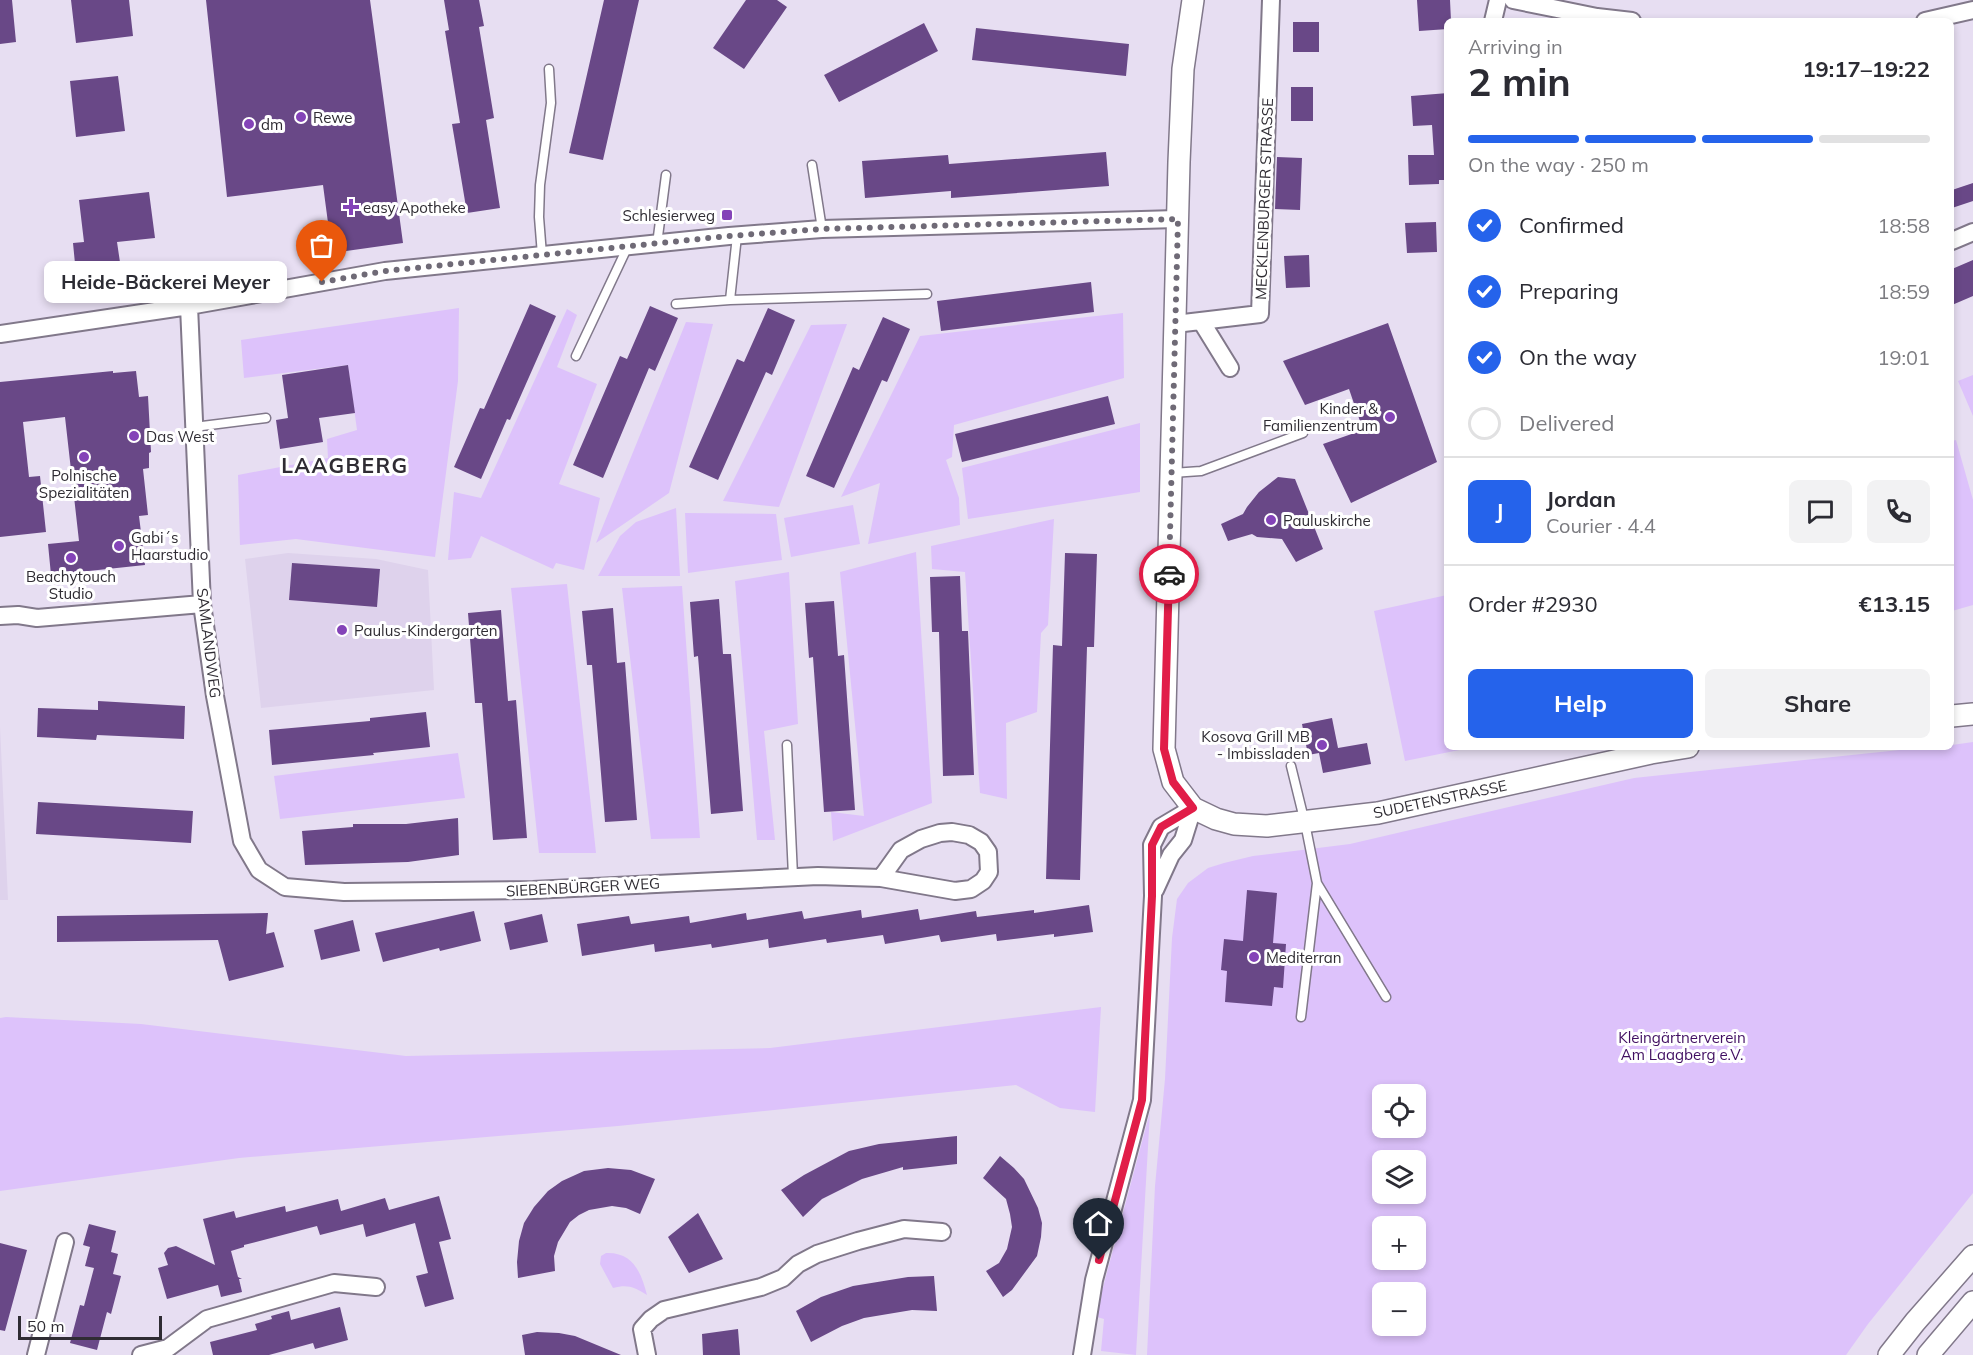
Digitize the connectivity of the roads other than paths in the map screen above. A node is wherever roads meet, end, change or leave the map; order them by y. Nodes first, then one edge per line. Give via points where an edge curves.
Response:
1 (1193, 0) edge
2 (1271, 0) edge
3 (1498, 0) edge
4 (1513, 0) edge
5 (1973, 10) edge
6 (1493, 18) edge
7 (1606, 18) edge
8 (1938, 18) edge
9 (549, 69) dead end
10 (812, 165) dead end
11 (666, 175) dead end
12 (1178, 219) junction
13 (822, 229) junction
14 (1973, 232) edge
15 (737, 236) junction
16 (1954, 241) edge
17 (657, 244) junction
18 (628, 246) junction
19 (542, 255) junction
20 (927, 294) dead end
21 (730, 300) junction
22 (676, 304) dead end
23 (189, 306) junction
24 (1200, 321) junction
25 (1175, 324) junction
26 (0, 334) edge
27 (576, 356) dead end
28 (1230, 368) dead end
29 (266, 418) dead end
30 (194, 427) junction
31 (1303, 433) dead end
32 (1172, 473) junction
33 (202, 604) junction
34 (0, 616) edge
35 (1973, 714) edge
36 (1954, 716) edge
37 (787, 745) dead end
38 (1670, 750) edge
39 (1292, 766) dead end
40 (1193, 808) junction
41 (1305, 822) junction
42 (793, 876) junction
43 (881, 878) junction
44 (1317, 883) junction
45 (285, 887) joint
46 (1152, 896) junction
47 (1386, 997) dead end
48 (1300, 1017) dead end
49 (942, 1232) dead end
50 (65, 1242) dead end
51 (1971, 1256) edge
52 (376, 1287) dead end
53 (1973, 1302) edge
54 (36, 1355) edge
55 (141, 1355) edge
56 (647, 1355) edge
57 (1082, 1355) edge
58 (1889, 1355) edge
59 (1928, 1355) edge

1 - 12 street via 1183,69
2 - 24 street, MECKLENBURGER STRASSE via 1260,314
3 - 6 street
4 - 7 street
5 - 8 street
9 - 19 lane via 550,103 540,185
10 - 13 lane
11 - 17 lane
12 - 13 street
12 - 25 street
13 - 15 street
14 - 16 street
15 - 17 street
15 - 21 lane
17 - 18 street
18 - 19 street
18 - 27 lane
19 - 23 street via 385,271
20 - 21 lane
21 - 22 lane
23 - 26 street
23 - 30 street, SAMLANDWEG
24 - 25 street, MECKLENBURGER STRASSE
24 - 28 street
25 - 32 street
29 - 30 lane
30 - 33 street, SAMLANDWEG
31 - 32 lane via 1201,471
32 - 40 street via 1164,749 1173,782
33 - 34 street via 37,618
33 - 45 street, SAMLANDWEG via 242,841 259,870
35 - 36 street
37 - 42 lane
38 - 41 street, SUDETENSTRASSE via 1430,803
39 - 41 lane
40 - 41 street, SUDETENSTRASSE via 1216,819 1250,826
40 - 46 street via 1184,840 1171,855
40 - 46 street via 1161,827 1152,845
41 - 44 lane
42 - 43 street, SIEBENBÜRGER WEG
42 - 45 street, SIEBENBÜRGER WEG via 475,892 344,892
43 - 43 street, SIEBENBÜRGER WEG via 955,891 971,889 983,882 989,872 988,852 969,835 940,833 901,850
44 - 47 lane
44 - 48 lane
46 - 57 street via 1142,1100 1094,1280
49 - 56 street via 904,1229 827,1251 761,1287 664,1310 642,1329
50 - 54 street
51 - 58 street
52 - 55 street via 334,1284 207,1318 168,1348
53 - 59 street

